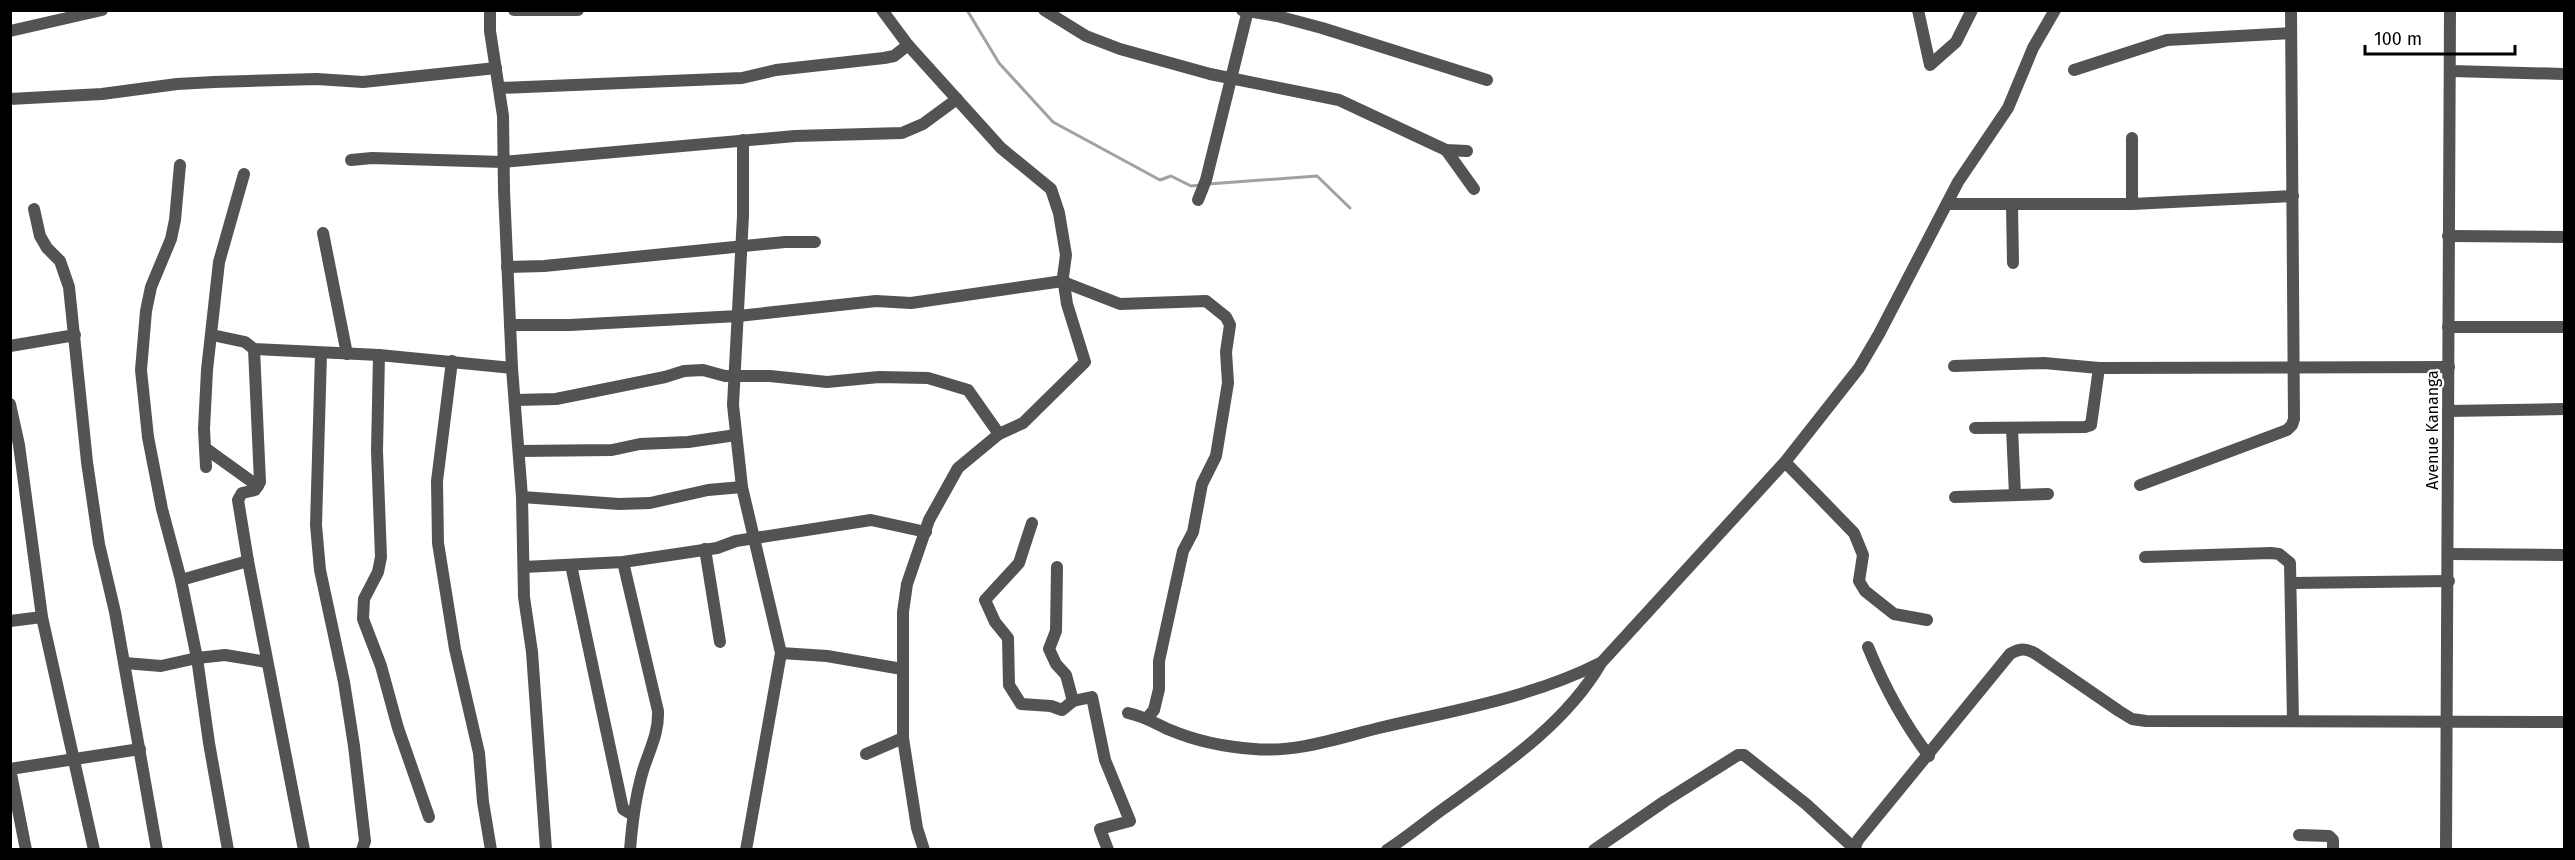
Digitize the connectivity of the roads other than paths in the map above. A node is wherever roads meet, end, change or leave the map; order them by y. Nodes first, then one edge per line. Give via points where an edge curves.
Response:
1 (102, 10) edge
2 (490, 10) edge
3 (514, 10) edge
4 (578, 10) edge
5 (882, 10) edge
6 (1044, 10) edge
7 (1918, 10) edge
8 (1972, 10) edge
9 (2055, 10) edge
10 (2291, 10) edge
11 (2450, 10) edge
12 (1246, 11) edge
13 (10, 30) edge
14 (2291, 33) junction
15 (908, 45) junction
16 (496, 68) junction
17 (2074, 70) dead end
18 (2451, 71) junction
19 (2565, 74) edge
20 (1232, 78) junction
21 (1487, 80) dead end
22 (500, 88) junction
23 (10, 99) edge
24 (957, 99) junction
25 (2132, 138) dead end
26 (743, 140) junction
27 (1446, 150) junction
28 (1467, 151) dead end
29 (351, 160) dead end
30 (503, 162) junction
31 (180, 165) dead end
32 (244, 174) dead end
33 (1474, 189) dead end
34 (2293, 196) junction
35 (1198, 200) dead end
36 (1947, 204) junction
37 (2132, 204) junction
38 (2012, 206) junction
39 (34, 209) dead end
40 (323, 233) dead end
41 (2448, 236) junction
42 (2565, 237) edge
43 (815, 242) dead end
44 (742, 248) junction
45 (2013, 263) dead end
46 (507, 267) junction
47 (1064, 282) junction
48 (738, 316) junction
49 (510, 325) junction
50 (2448, 327) junction
51 (2565, 327) edge
52 (75, 335) junction
53 (212, 335) junction
54 (10, 346) edge
55 (254, 349) junction
56 (321, 354) junction
57 (347, 354) junction
58 (379, 355) junction
59 (452, 361) junction
60 (1954, 366) dead end
61 (512, 368) junction
62 (2099, 368) junction
63 (2449, 368) junction
64 (2295, 369) junction
65 (735, 376) junction
66 (515, 400) junction
67 (10, 404) edge
68 (2565, 409) edge
69 (2448, 411) junction
70 (1975, 428) dead end
71 (2012, 428) junction
72 (999, 434) junction
73 (736, 435) junction
74 (205, 448) junction
75 (519, 452) junction
76 (1785, 462) junction
77 (206, 467) dead end
78 (2140, 485) dead end
79 (258, 486) junction
80 (742, 487) junction
81 (2048, 494) dead end
82 (2015, 495) junction
83 (522, 497) junction
84 (1955, 497) dead end
85 (1032, 523) dead end
86 (926, 532) junction
87 (753, 540) junction
88 (705, 549) junction
89 (2449, 554) junction
90 (2565, 555) edge
91 (2145, 557) dead end
92 (248, 561) junction
93 (623, 562) junction
94 (571, 565) junction
95 (524, 567) junction
96 (1057, 567) dead end
97 (181, 580) junction
98 (2449, 581) junction
99 (2292, 583) junction
100 (42, 617) junction
101 (1927, 620) dead end
102 (10, 621) edge
103 (720, 642) dead end
104 (1868, 647) dead end
105 (781, 653) junction
106 (198, 658) junction
107 (267, 662) junction
108 (125, 663) junction
109 (1601, 663) junction
110 (902, 669) junction
111 (1073, 701) junction
112 (1128, 713) dead end
113 (1148, 717) junction
114 (2293, 721) junction
115 (2565, 722) edge
116 (2447, 723) junction
117 (903, 738) junction
118 (140, 749) junction
119 (866, 754) dead end
120 (1929, 756) junction
121 (73, 760) junction
122 (11, 769) edge
123 (633, 815) junction
124 (429, 818) dead end
125 (2299, 835) dead end
126 (1856, 848) edge
127 (26, 849) edge
128 (94, 849) edge
129 (157, 849) edge
130 (228, 849) edge
131 (304, 849) edge
132 (362, 849) edge
133 (490, 849) edge
134 (546, 849) edge
135 (630, 849) edge
136 (746, 849) edge
137 (924, 849) edge
138 (1108, 849) edge
139 (1388, 849) edge
140 (1594, 849) edge
141 (2333, 849) edge
142 (2446, 849) edge

1 - 13 street
2 - 16 street
3 - 4 street
5 - 15 street
6 - 20 street via 1086,36 1120,49
7 - 8 street via 1929,65 1956,42
9 - 36 street via 2032,48 2008,108
10 - 14 street
11 - 18 street, Avenue Kananga
12 - 20 street
12 - 21 street via 1322,28
14 - 17 street via 2167,40
14 - 34 street
15 - 22 street via 894,56 884,58 776,70 742,78
15 - 24 street
16 - 22 street
16 - 23 street via 363,82 317,79 177,84 102,94
18 - 19 street
18 - 41 street, Avenue Kananga
20 - 27 street via 1339,100
20 - 35 street
22 - 30 street
24 - 26 street via 923,124 902,133
24 - 47 street via 1001,148 1051,189 1066,255
25 - 37 street
26 - 30 street
26 - 44 street
27 - 28 street
27 - 33 street
29 - 30 street
30 - 46 street
31 - 97 street via 171,239 146,311 141,370 148,437
32 - 53 street via 219,262
34 - 37 street
34 - 64 street
36 - 38 street
36 - 76 street via 1859,368
37 - 38 street
38 - 45 street
39 - 52 street via 40,236 66,273
40 - 57 street
41 - 42 street
41 - 50 street, Avenue Kananga
43 - 44 street
44 - 46 street
44 - 48 street
46 - 49 street
47 - 48 street via 911,303 876,301
47 - 72 street via 1072,325 1085,362 1023,423
47 - 113 street via 1120,304 1206,301 1230,325 1228,383 1216,456 1202,483 1193,532 1183,551 1159,661 1154,710
48 - 49 street
48 - 65 street
49 - 61 street
50 - 51 street
50 - 63 street, Avenue Kananga
52 - 54 street
52 - 108 street via 90,486
53 - 55 street via 245,342
53 - 74 street
55 - 56 street
55 - 79 street
56 - 57 street
56 - 132 street via 316,525 320,570 354,746 365,841
57 - 58 street
58 - 59 street
58 - 124 street via 381,557 364,599 363,619
59 - 61 street
59 - 133 street via 437,482 438,543 455,649 479,753
60 - 62 street via 2044,363
61 - 66 street
62 - 64 street
62 - 71 street via 2091,425
63 - 64 street
63 - 69 street, Avenue Kananga
64 - 78 street via 2296,409 2287,430
65 - 66 street via 684,371 556,399
65 - 72 street via 827,382 928,378 968,390
65 - 73 street
66 - 75 street
67 - 100 street
68 - 69 street
69 - 89 street, Avenue Kananga
70 - 71 street
71 - 82 street
72 - 86 street via 958,468
73 - 75 street via 612,450
73 - 80 street
74 - 77 street
74 - 79 street
75 - 83 street
76 - 101 street via 1854,533 1863,555 1859,581 1865,591 1894,614
76 - 109 street
79 - 92 street via 238,500
80 - 83 street via 650,503
80 - 87 street
81 - 82 street
82 - 84 street
83 - 95 street
85 - 111 street via 1019,563 985,600 1008,638 1009,684 1021,704 1062,710
86 - 87 street via 871,520
86 - 110 street via 904,595
87 - 88 street
87 - 105 street
88 - 93 street
88 - 103 street
89 - 90 street
89 - 98 street, Avenue Kananga
91 - 99 street via 2279,554 2290,563
92 - 97 street
92 - 107 street
93 - 94 street
93 - 123 street via 659,724 641,775
94 - 95 street
94 - 123 street via 623,809
95 - 134 street
96 - 111 street via 1056,631 1049,650 1066,675
97 - 106 street
98 - 99 street
98 - 116 street, Avenue Kananga
99 - 114 street
100 - 102 street
100 - 121 street
104 - 120 street via 1907,726
105 - 110 street via 827,656
105 - 136 street
106 - 107 street via 225,655
106 - 108 street via 161,666
106 - 130 street
107 - 131 street
108 - 118 street
109 - 113 street via 1561,681 1507,697 1291,748 1252,749 1201,741
109 - 139 street via 1577,698 1533,740
110 - 117 street
111 - 138 street via 1092,697 1105,760 1130,821 1100,829
112 - 113 street
114 - 116 street
114 - 120 street via 2132,719 2036,654 2018,649
115 - 116 street
116 - 142 street, Avenue Kananga
117 - 119 street
117 - 137 street
118 - 121 street
118 - 129 street
120 - 126 street via 1858,840
121 - 122 street
121 - 128 street
122 - 127 street
123 - 135 street
125 - 141 street via 2329,836 2334,840
126 - 140 street via 1751,758 1738,755

